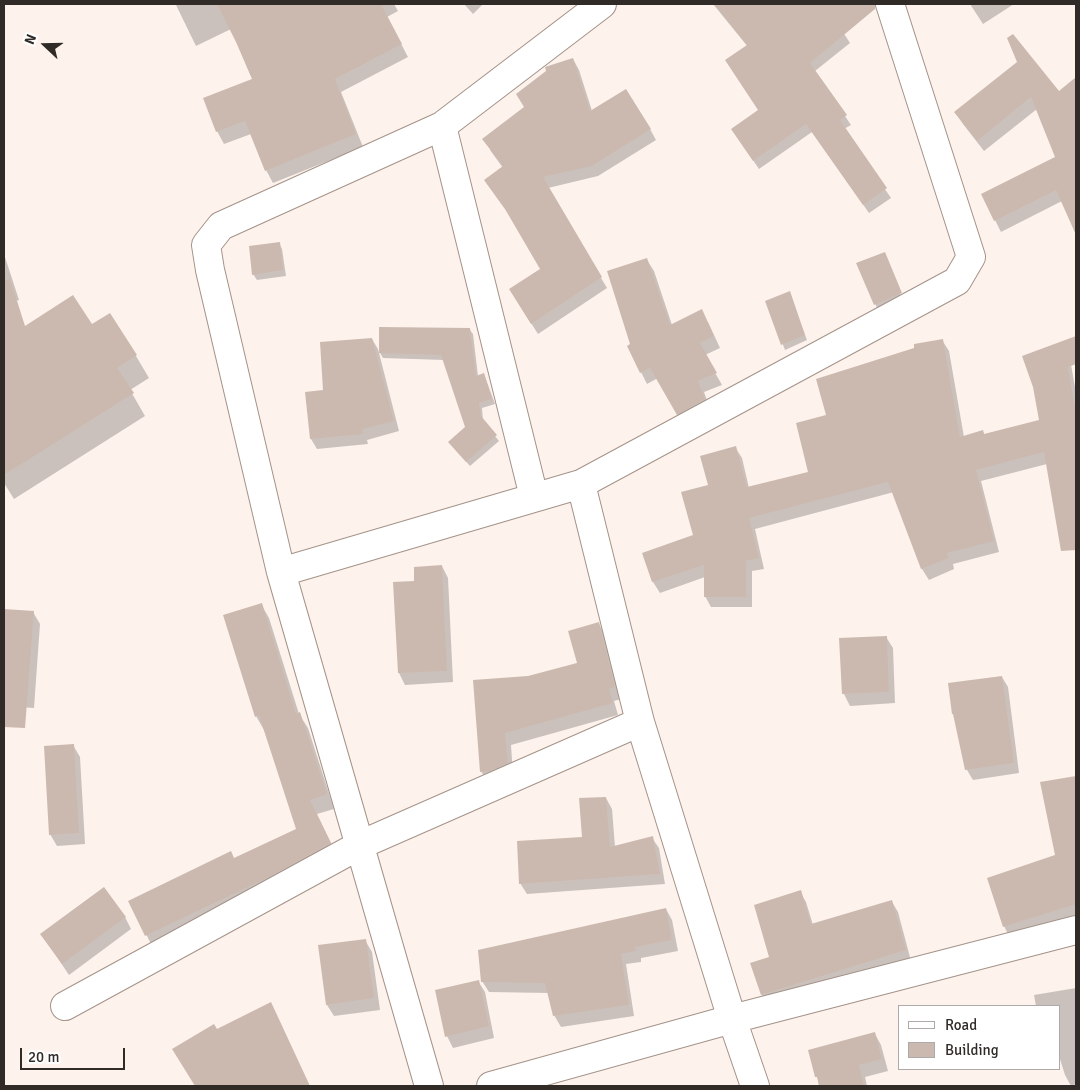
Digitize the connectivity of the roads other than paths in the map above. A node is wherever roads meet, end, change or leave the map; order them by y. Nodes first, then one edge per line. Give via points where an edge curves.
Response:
1 (602, 4) edge
2 (890, 4) edge
3 (442, 126) junction
4 (581, 484) junction
5 (534, 497) junction
6 (280, 572) junction
7 (640, 722) junction
8 (360, 845) junction
9 (1076, 930) edge
10 (65, 1006) dead end
11 (732, 1019) junction
12 (429, 1086) edge
13 (490, 1086) edge
14 (755, 1086) edge

1 - 3 street
2 - 4 street via 971,257 957,281
3 - 5 street
3 - 6 street via 221,226 206,245
4 - 5 street
4 - 7 street
5 - 6 street
6 - 8 street
7 - 8 street
7 - 11 street
8 - 10 street
8 - 12 street
9 - 11 street
11 - 13 street
11 - 14 street

